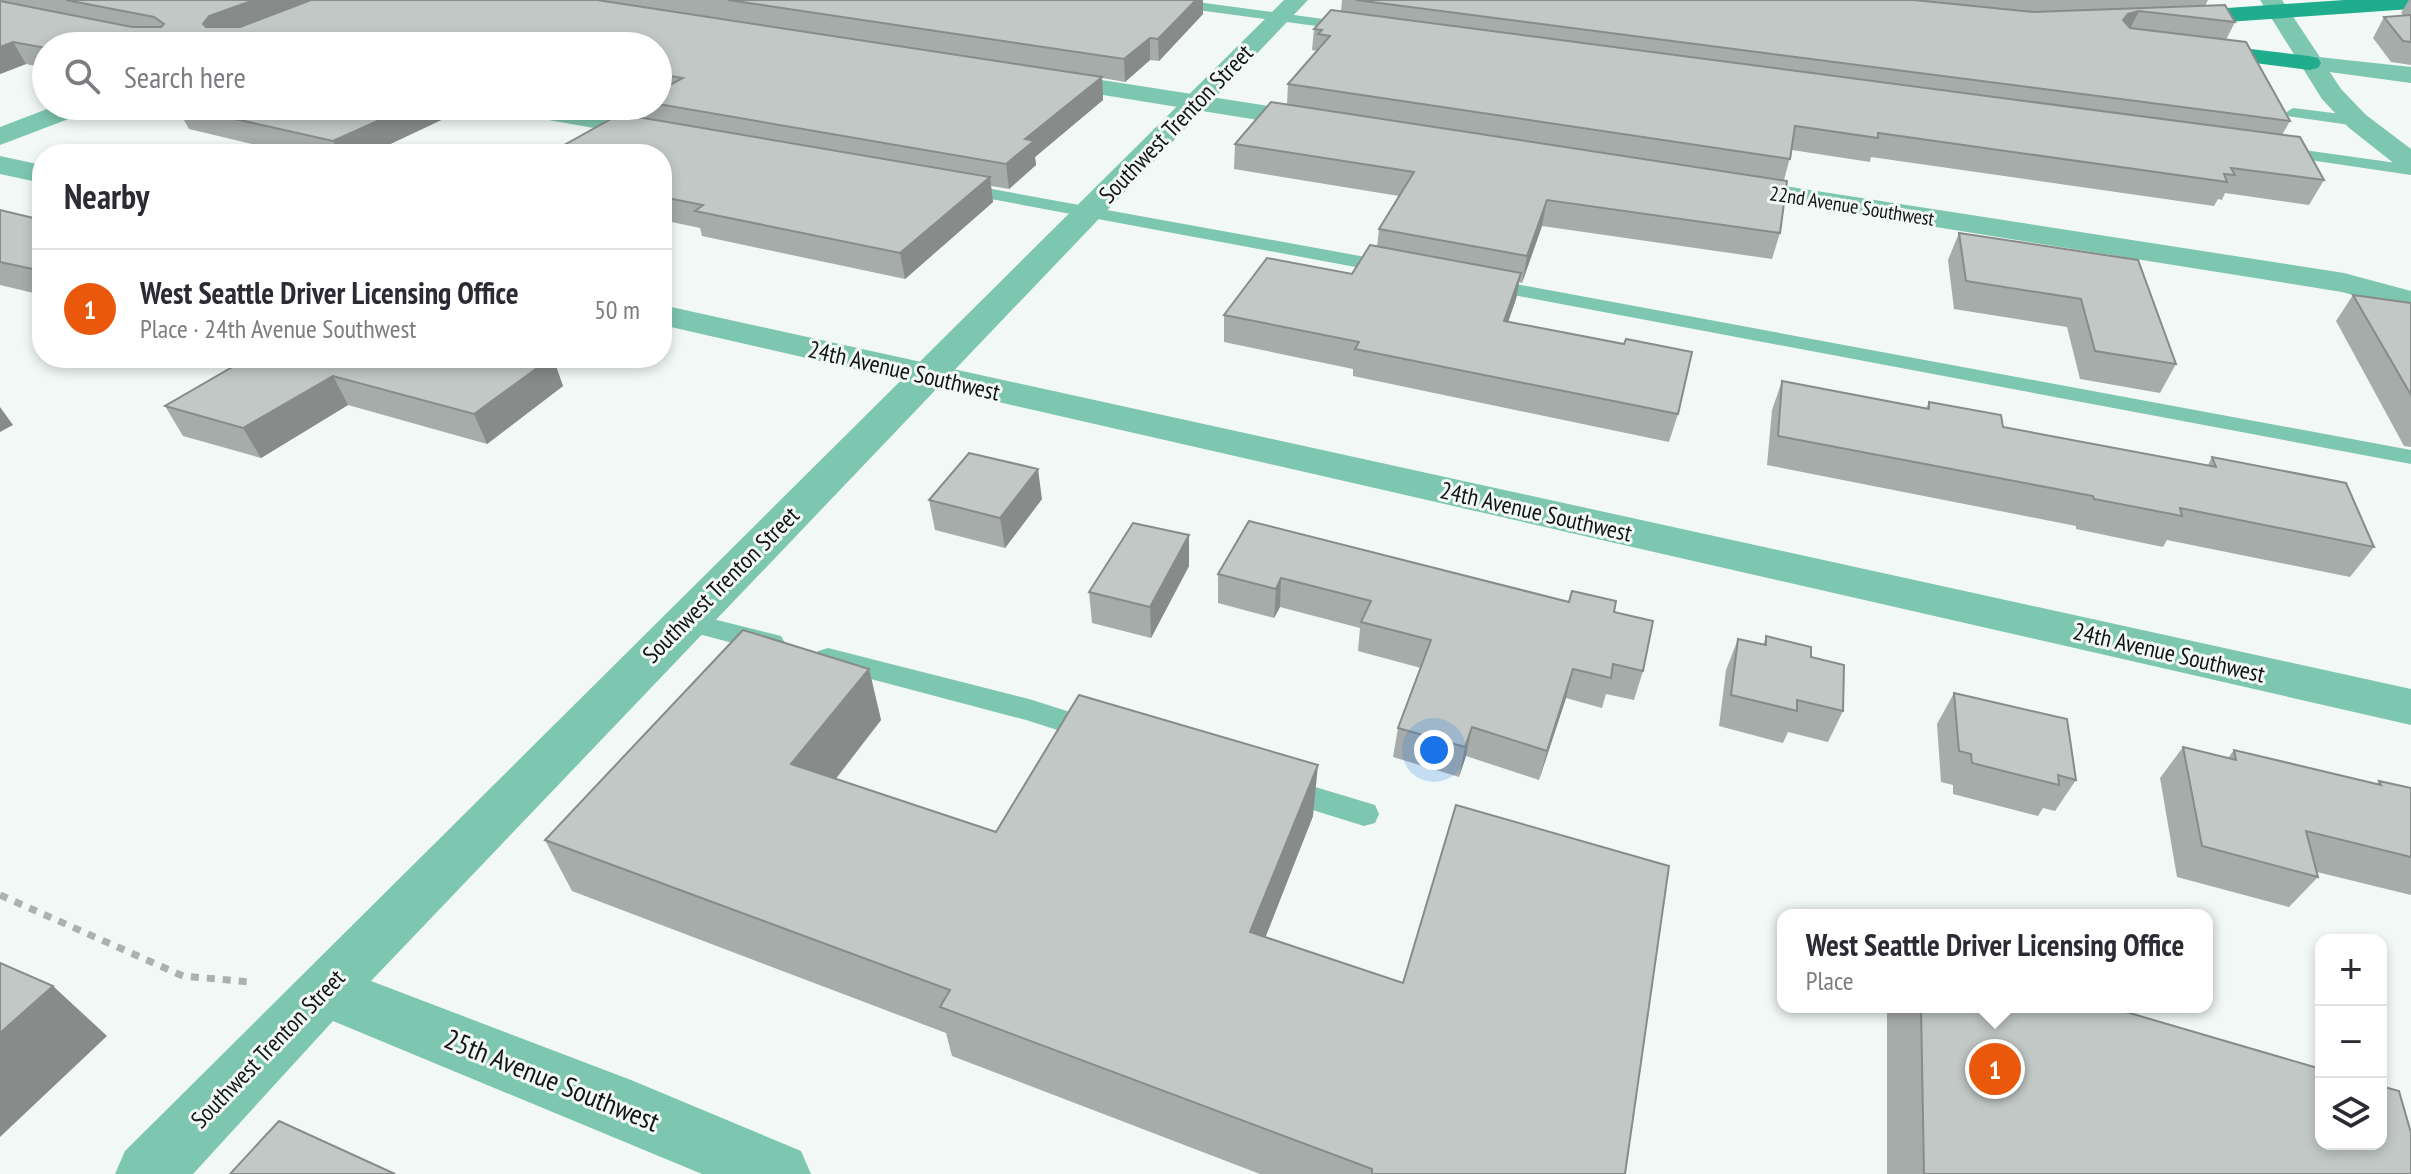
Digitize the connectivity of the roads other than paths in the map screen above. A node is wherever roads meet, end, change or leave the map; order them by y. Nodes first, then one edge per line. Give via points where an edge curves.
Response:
1 (1153, 0) edge
2 (2411, 2) edge
3 (2275, 6) edge
4 (1288, 9) edge
5 (2145, 20) edge
6 (1375, 30) edge
7 (2172, 46) edge
8 (2309, 63) junction
9 (1018, 75) edge
10 (2411, 75) edge
11 (1196, 103) junction
12 (2293, 113) dead end
13 (43, 120) edge
14 (577, 120) edge
15 (2357, 121) junction
16 (1344, 126) edge
17 (656, 134) edge
18 (0, 137) edge
19 (2258, 149) edge
20 (2411, 163) edge
21 (0, 165) edge
22 (2411, 170) edge
23 (32, 172) edge
24 (1703, 182) edge
25 (939, 184) edge
26 (1090, 211) junction
27 (1415, 272) edge
28 (1461, 280) edge
29 (2411, 301) edge
30 (672, 317) edge
31 (927, 376) junction
32 (2411, 457) edge
33 (685, 621) junction
34 (2411, 707) edge
35 (1121, 738) edge
36 (1257, 781) edge
37 (1364, 814) dead end
38 (324, 990) junction
39 (148, 1174) edge
40 (778, 1174) edge

1 - 4 lane
2 - 3 main road
3 - 5 main road
3 - 8 street
4 - 6 lane
4 - 11 street, Southwest Trenton Street
7 - 8 main road
8 - 10 street
8 - 15 street
9 - 11 street
11 - 16 street
11 - 26 street, Southwest Trenton Street
12 - 15 lane
13 - 18 street
14 - 17 lane
15 - 20 street
19 - 22 lane
21 - 23 street
24 - 29 street, 22nd Avenue Southwest via 2344,283
25 - 26 lane
26 - 27 lane
26 - 31 street, Southwest Trenton Street
28 - 32 lane
30 - 31 street, 24th Avenue Southwest
31 - 33 street, Southwest Trenton Street
31 - 34 street, 24th Avenue Southwest
33 - 35 lane
33 - 38 street, Southwest Trenton Street
36 - 37 lane
38 - 39 street, Southwest Trenton Street
38 - 40 street, 25th Avenue Southwest

